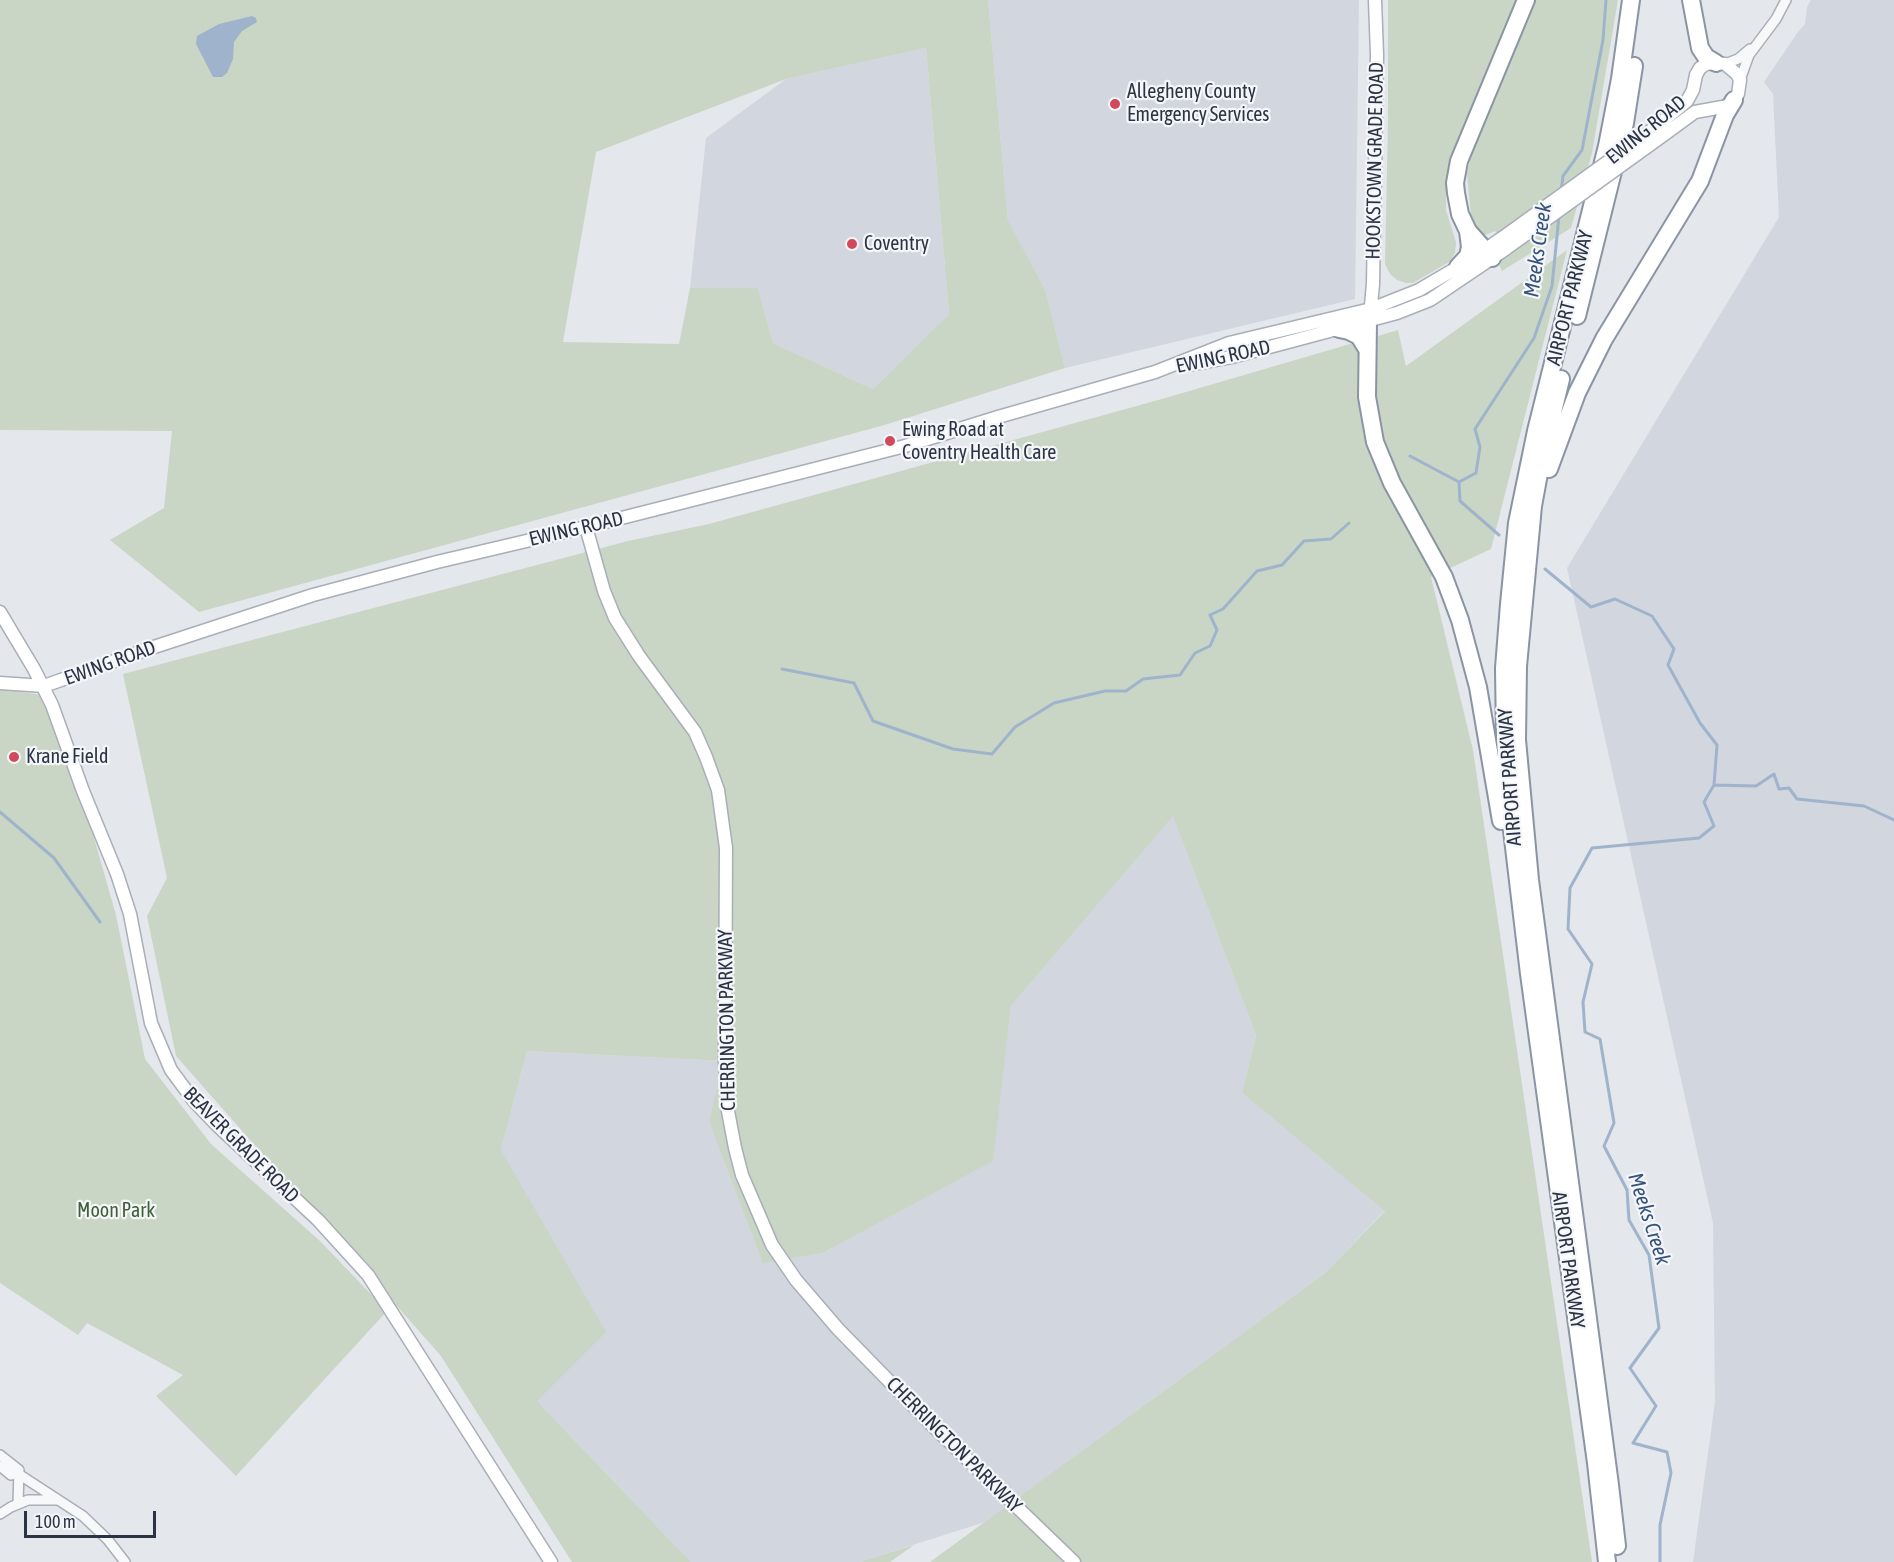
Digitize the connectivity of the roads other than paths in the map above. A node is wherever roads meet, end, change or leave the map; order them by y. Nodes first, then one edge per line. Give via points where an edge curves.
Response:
1 (1375, 0) edge
2 (1526, 0) edge
3 (1631, 0) edge
4 (1642, 0) edge
5 (1690, 0) edge
6 (1786, 0) edge
7 (1755, 46) junction
8 (1720, 63) junction
9 (1740, 80) junction
10 (1734, 100) junction
11 (1661, 130) junction
12 (1468, 231) junction
13 (1489, 254) junction
14 (1458, 267) junction
15 (1370, 316) junction
16 (1339, 329) junction
17 (1367, 349) junction
18 (1155, 372) junction
19 (586, 527) junction
20 (1527, 563) junction
21 (0, 612) edge
22 (0, 683) edge
23 (44, 686) junction
24 (1529, 974) junction
25 (0, 1455) edge
26 (0, 1466) edge
27 (17, 1473) junction
28 (60, 1500) junction
29 (18, 1503) junction
30 (0, 1514) edge
31 (124, 1562) edge
32 (551, 1562) edge
33 (1074, 1562) edge
34 (1607, 1562) edge
35 (1618, 1562) edge

1 - 15 street, HOOKSTOWN GRADE ROAD
2 - 12 highway via 1459,161 1456,193
3 - 24 highway, AIRPORT PARKWAY via 1609,135 1517,523 1504,668 1505,737
4 - 20 highway, AIRPORT PARKWAY via 1625,123 1542,457
5 - 8 highway via 1700,48 1706,57
6 - 7 street
7 - 8 street via 1738,59
7 - 9 street
8 - 9 street via 1732,69
8 - 11 street, EWING ROAD via 1700,68 1687,101
9 - 10 street
10 - 11 street, EWING ROAD via 1723,108 1700,109
10 - 20 highway via 1701,180 1604,339 1577,393 1549,467
11 - 13 street, EWING ROAD, bridge
12 - 13 highway
12 - 14 highway via 1469,252
13 - 14 street, EWING ROAD
13 - 15 street, EWING ROAD via 1460,282 1430,300 1398,313
14 - 15 street, EWING ROAD
15 - 16 street, EWING ROAD
15 - 17 highway
15 - 18 street, EWING ROAD via 1229,343
16 - 17 highway via 1359,336
16 - 18 street, EWING ROAD
17 - 24 highway via 1367,397 1375,442 1392,483 1444,577 1478,687
18 - 19 street, EWING ROAD via 905,446
19 - 23 street, EWING ROAD via 313,595
19 - 33 street, CHERRINGTON PARKWAY via 615,618 695,732 718,790 726,848 724,1061 728,1111 737,1160 768,1236 788,1269 838,1329
20 - 35 highway, AIRPORT PARKWAY via 1516,703 1521,791
21 - 23 street, BEAVER GRADE ROAD
22 - 23 street, EWING ROAD
23 - 32 street, BEAVER GRADE ROAD via 120,883 130,914 151,1023 171,1070 205,1113 318,1220 368,1275
24 - 34 highway, AIRPORT PARKWAY
25 - 27 street via 19,1470
26 - 27 street via 10,1474
27 - 28 street
27 - 29 street
28 - 29 street
28 - 31 street via 94,1525
29 - 30 street

